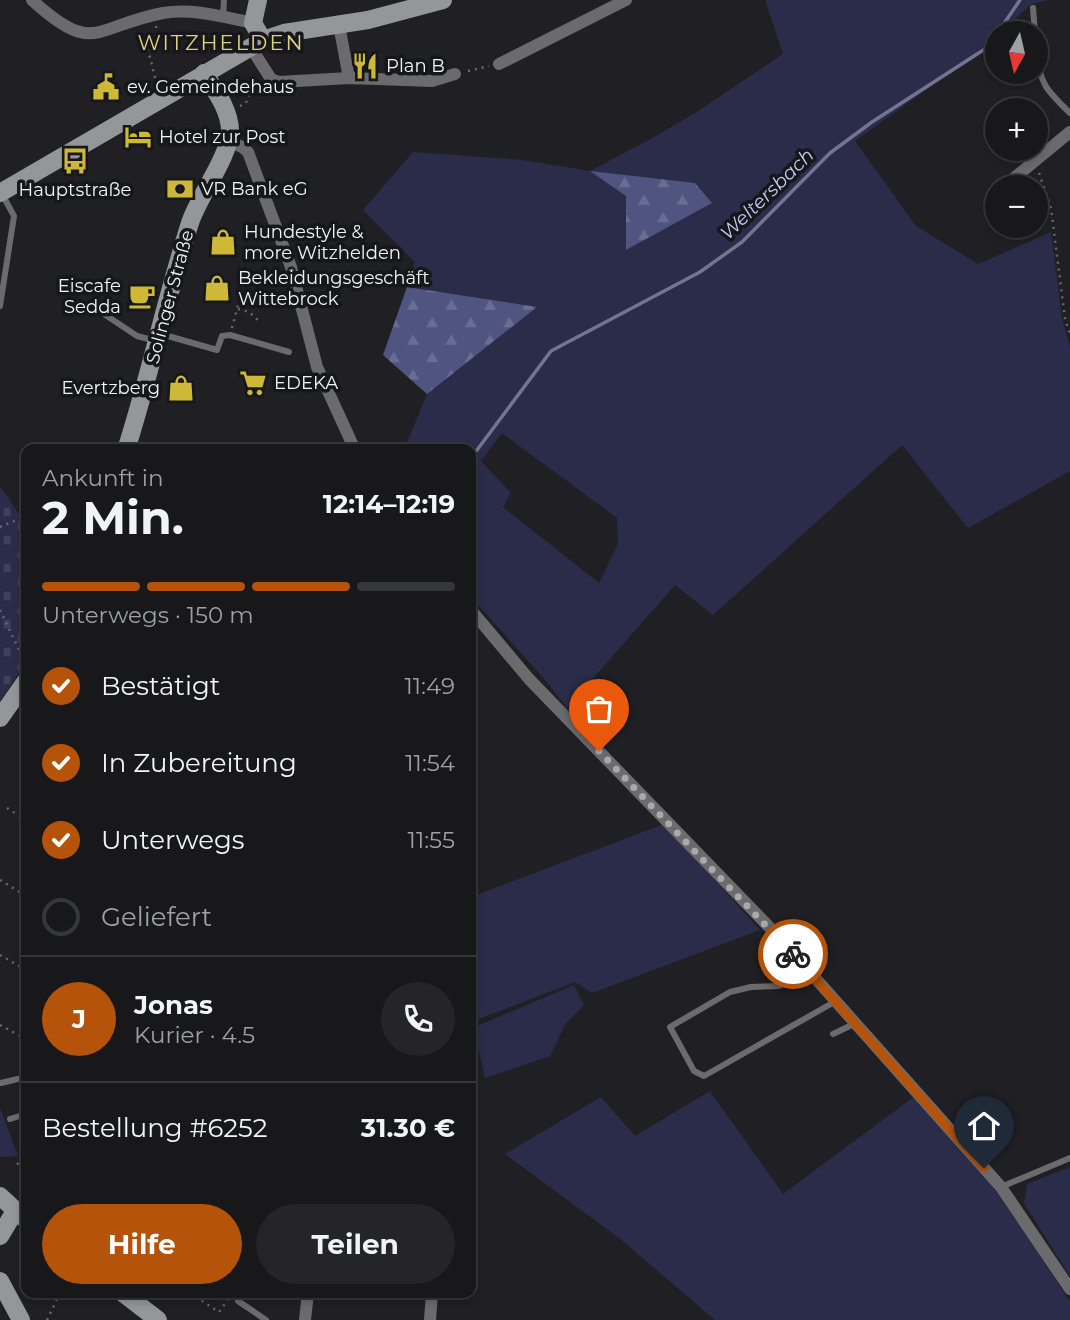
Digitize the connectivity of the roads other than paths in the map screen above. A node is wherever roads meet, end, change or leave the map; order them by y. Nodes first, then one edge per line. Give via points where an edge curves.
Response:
1 (32, 0) edge
2 (224, 0) edge
3 (258, 0) edge
4 (443, 0) edge
5 (626, 0) edge
6 (1033, 8) dead end
7 (223, 16) junction
8 (1034, 21) edge
9 (253, 23) junction
10 (340, 25) junction
11 (256, 43) junction
12 (499, 64) road end
13 (204, 73) junction
14 (454, 74) road end
15 (349, 79) junction
16 (1043, 84) edge
17 (1070, 113) edge
18 (1070, 132) edge
19 (229, 141) junction
20 (1018, 175) edge
21 (0, 192) edge
22 (0, 306) edge
23 (104, 314) dead end
24 (159, 338) junction
25 (289, 352) dead end
26 (128, 444) edge
27 (352, 444) edge
28 (476, 616) edge
29 (20, 677) edge
30 (0, 718) edge
31 (808, 971) junction
32 (836, 1001) junction
33 (856, 1023) junction
34 (833, 1034) dead end
35 (21, 1078) edge
36 (1, 1083) edge
37 (21, 1116) edge
38 (10, 1119) dead end
39 (1070, 1158) edge
40 (1001, 1187) junction
41 (0, 1196) edge
42 (21, 1216) edge
43 (0, 1236) edge
44 (0, 1281) edge
45 (1070, 1289) edge
46 (132, 1298) edge
47 (307, 1298) edge
48 (432, 1298) edge
49 (238, 1301) dead end
50 (21, 1320) edge
51 (158, 1320) edge
52 (265, 1320) edge
53 (305, 1320) edge
54 (430, 1320) edge

1 - 7 street via 51,18 82,34 107,32 164,13
2 - 7 lane
3 - 9 main road
4 - 10 main road
5 - 12 street
6 - 8 lane
7 - 9 street
9 - 11 main road
10 - 11 main road via 284,33
10 - 15 street
11 - 13 main road
11 - 15 street via 271,79
13 - 19 main road via 227,114
13 - 21 main road
14 - 15 street via 432,81
16 - 17 lane
18 - 20 street
19 - 24 main road, Solinger Straße via 191,220
19 - 27 street via 248,152 257,173 291,267 317,367
21 - 22 lane via 14,216
23 - 24 lane via 137,336
24 - 25 lane via 217,350 222,336 230,335
24 - 26 main road, Solinger Straße
28 - 31 street via 529,679
29 - 30 main road
31 - 32 street
31 - 32 lane via 779,986 730,992 670,1027 694,1071 704,1076
32 - 33 street
33 - 34 lane
33 - 40 street
35 - 36 lane
37 - 38 lane
39 - 40 lane
40 - 45 street
41 - 42 main road
42 - 43 main road
44 - 50 main road
46 - 51 main road
47 - 53 street
48 - 54 street
49 - 52 lane

